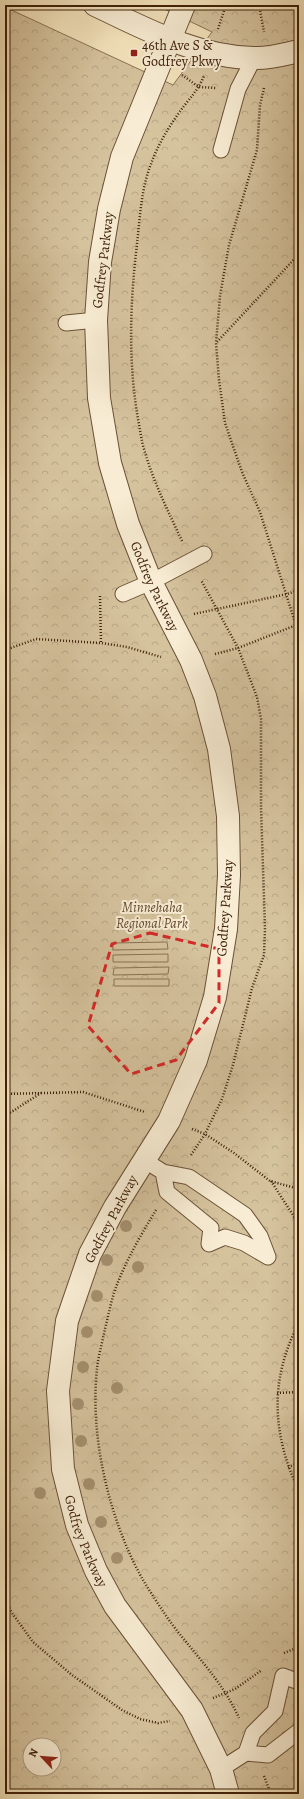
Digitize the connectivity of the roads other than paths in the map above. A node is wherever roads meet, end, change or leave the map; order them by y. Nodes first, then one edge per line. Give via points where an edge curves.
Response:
1 (95, 5) edge
2 (184, 5) edge
3 (169, 41) junction
4 (299, 51) edge
5 (254, 58) junction
6 (221, 150) dead end
7 (96, 320) junction
8 (66, 323) dead end
9 (204, 554) dead end
10 (151, 582) junction
11 (123, 594) dead end
12 (144, 1160) junction
13 (163, 1172) junction
14 (299, 1682) edge
15 (299, 1731) edge
16 (250, 1750) junction
17 (221, 1769) junction
18 (228, 1794) edge

1 - 3 street
2 - 3 street, Godfrey Parkway
3 - 5 street via 210,53
3 - 7 street, Godfrey Parkway via 122,157 107,217 100,262
4 - 5 street
5 - 6 lane via 238,89
7 - 8 lane
7 - 10 street, Godfrey Parkway via 99,398 110,463 128,524
9 - 10 lane
10 - 11 lane
10 - 12 street, Godfrey Parkway via 191,660 205,696 219,749 228,816 229,875 226,929 215,997 196,1060 169,1121
12 - 13 lane
12 - 17 street, Godfrey Parkway via 90,1254 67,1321 58,1391 63,1469 77,1525 96,1571 115,1606 192,1710
13 - 13 lane via 189,1177 245,1215 260,1236 268,1257 244,1243 225,1237 209,1244 211,1228 167,1192
14 - 16 lane via 283,1676 275,1711 254,1733
15 - 16 lane via 268,1755
16 - 17 lane
17 - 18 street, Godfrey Parkway

